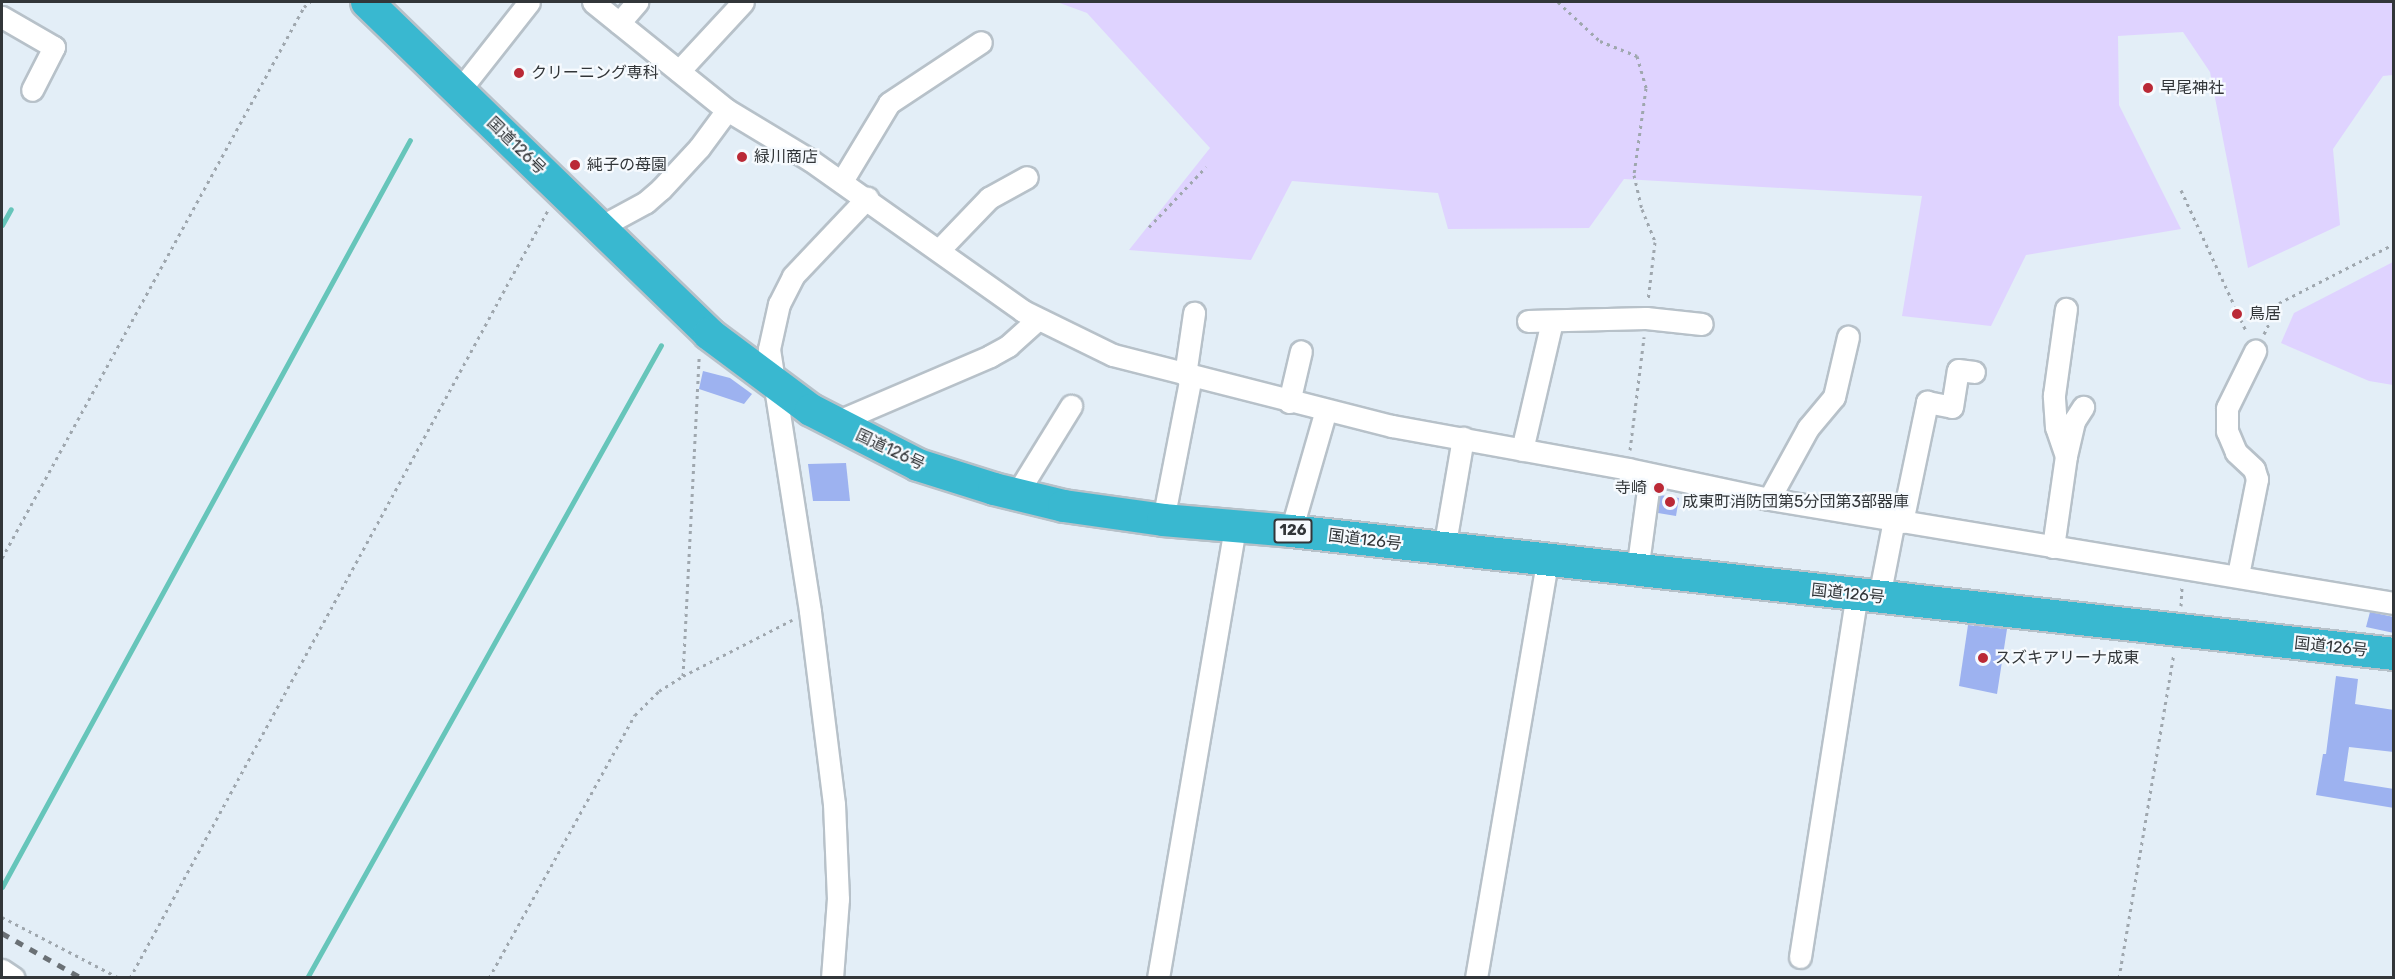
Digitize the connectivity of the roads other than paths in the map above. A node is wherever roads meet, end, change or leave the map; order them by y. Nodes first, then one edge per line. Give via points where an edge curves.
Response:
1 (367, 2) edge
2 (529, 2) edge
3 (593, 2) edge
4 (637, 2) edge
5 (743, 2) edge
6 (2, 17) edge
7 (619, 23) junction
8 (981, 42) dead end
9 (679, 71) junction
10 (32, 90) dead end
11 (459, 91) junction
12 (727, 110) junction
13 (1027, 177) dead end
14 (842, 181) junction
15 (867, 198) junction
16 (600, 227) junction
17 (939, 250) junction
18 (2066, 309) dead end
19 (1194, 313) dead end
20 (1038, 319) junction
21 (1528, 321) dead end
22 (1552, 321) junction
23 (1702, 324) dead end
24 (1848, 338) dead end
25 (1300, 351) dead end
26 (2255, 351) road end
27 (1974, 372) dead end
28 (1188, 376) junction
29 (774, 383) junction
30 (1289, 402) junction
31 (1071, 406) dead end
32 (2083, 407) dead end
33 (1326, 410) junction
34 (834, 423) junction
35 (1463, 438) junction
36 (1522, 450) junction
37 (2066, 456) junction
38 (1650, 475) junction
39 (1016, 495) junction
40 (1769, 499) junction
41 (1163, 520) junction
42 (1898, 521) junction
43 (1235, 526) junction
44 (1292, 531) junction
45 (2053, 547) junction
46 (1444, 549) junction
47 (1547, 562) junction
48 (1637, 571) junction
49 (2238, 575) junction
50 (1868, 596) junction
51 (2394, 603) edge
52 (2394, 654) edge
53 (1800, 957) dead end
54 (2, 970) edge
55 (14, 978) edge
56 (832, 978) edge
57 (1158, 978) edge
58 (1476, 978) edge

1 - 11 highway, 国道126号 / 126
2 - 11 street
3 - 7 street
4 - 7 street
5 - 9 street
6 - 10 street via 54,47
7 - 9 street
8 - 14 street via 889,103
9 - 12 street
11 - 16 highway, 国道126号 / 126
12 - 14 street
12 - 16 street via 661,189 646,202
13 - 17 street via 989,198
14 - 15 street
15 - 17 street
15 - 29 street via 793,276 779,304 769,349
16 - 29 highway, 国道126号 / 126 via 709,334
17 - 20 street
18 - 37 street via 2054,396 2056,427
19 - 28 street
20 - 28 street via 1113,355
20 - 34 street via 1008,346 990,356
21 - 22 street
22 - 23 street via 1646,318
22 - 36 street
24 - 40 street via 1834,397 1808,428
25 - 30 street
26 - 49 street via 2227,408 2226,431 2257,479
27 - 42 street via 1958,370 1952,407 1927,402
28 - 30 street
28 - 41 street
29 - 34 highway, 国道126号 / 126
29 - 56 street via 810,611 834,804 838,899
30 - 33 street
31 - 39 street
32 - 37 street via 2074,421
33 - 35 street
33 - 44 street
34 - 39 highway, 国道126号 / 126 via 918,465
35 - 36 street
35 - 46 street
36 - 38 street
37 - 45 street
38 - 40 street
38 - 48 street
39 - 41 highway, 国道126号 / 126
40 - 42 street
41 - 43 highway, 国道126号 / 126
42 - 45 street
42 - 50 street
43 - 44 highway, 国道126号 / 126
43 - 57 street
44 - 46 highway, 国道126号 / 126
45 - 49 street
46 - 47 highway, 国道126号 / 126
47 - 48 highway, 国道126号 / 126
47 - 58 street
48 - 50 highway, 国道126号 / 126
49 - 51 street
50 - 52 highway, 国道126号 / 126
50 - 53 street
54 - 55 street

